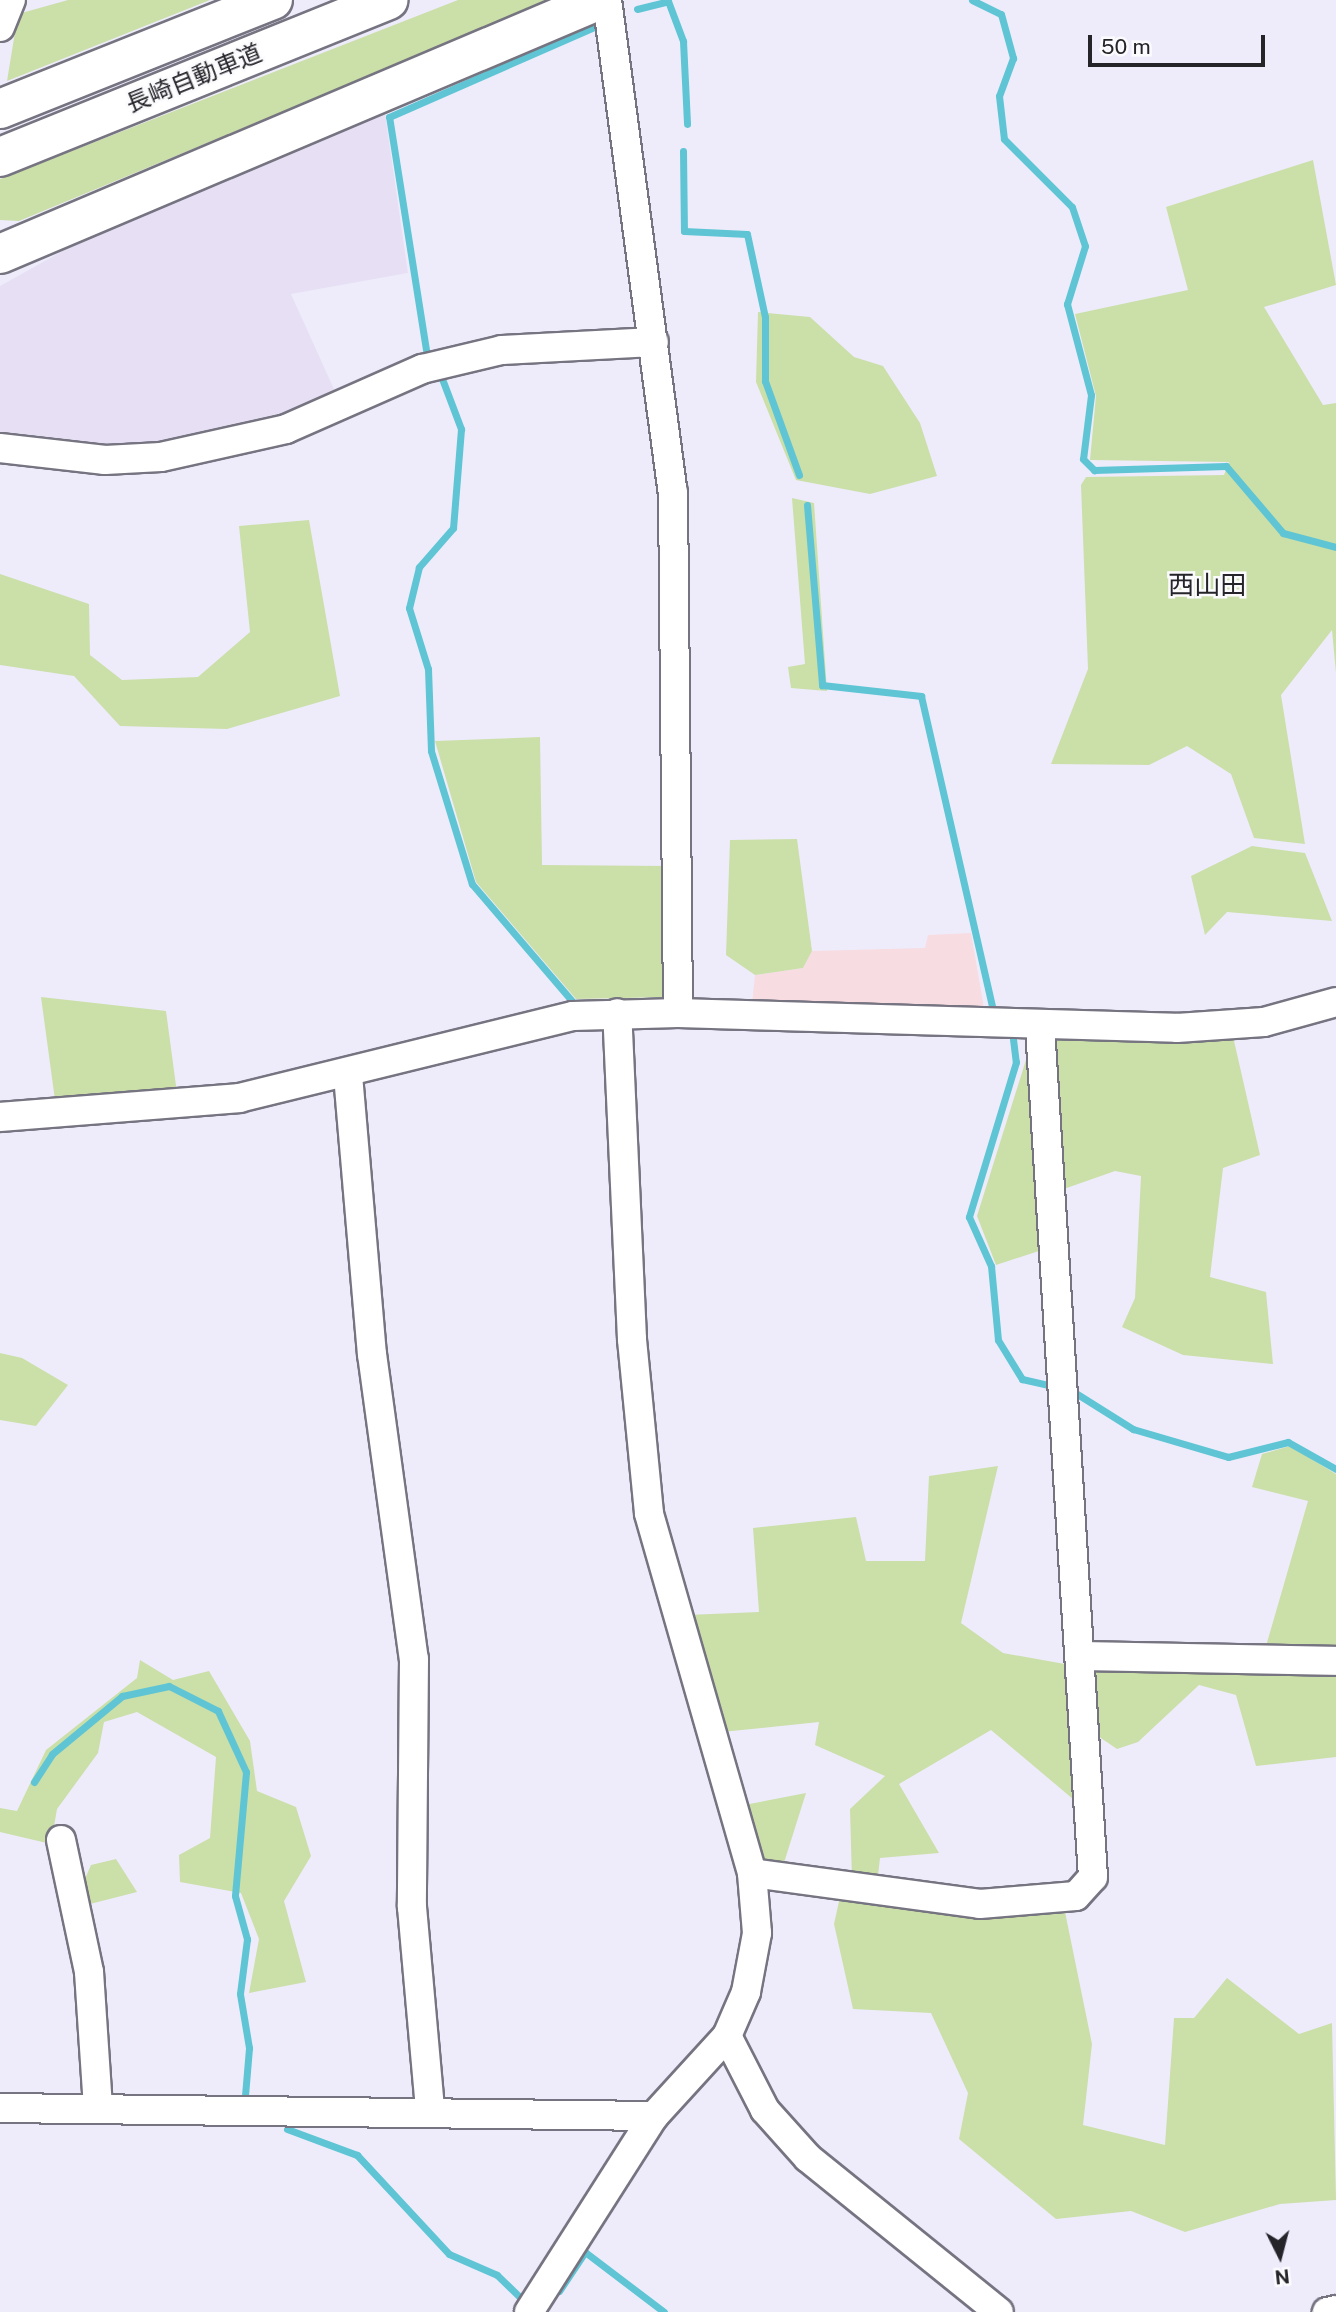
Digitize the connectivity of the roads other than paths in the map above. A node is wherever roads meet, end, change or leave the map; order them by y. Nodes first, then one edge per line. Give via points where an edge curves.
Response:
1 (11, 0) edge
2 (273, 0) edge
3 (388, 0) edge
4 (600, 0) edge
5 (607, 0) edge
6 (0, 27) edge
7 (5, 107) edge
8 (5, 155) edge
9 (0, 254) edge
10 (654, 342) junction
11 (0, 448) edge
12 (1336, 1002) edge
13 (617, 1013) junction
14 (678, 1013) junction
15 (1040, 1028) junction
16 (348, 1075) junction
17 (0, 1116) edge
18 (1083, 1656) junction
19 (1336, 1661) edge
20 (61, 1840) dead end
21 (752, 1873) junction
22 (727, 2035) junction
23 (98, 2106) junction
24 (0, 2108) edge
25 (430, 2109) junction
26 (654, 2116) junction
27 (1336, 2310) edge
28 (529, 2312) edge
29 (999, 2312) edge
30 (1327, 2312) edge

1 - 6 street
2 - 7 main road, 長崎自動車道
3 - 8 main road, 長崎自動車道
4 - 9 main road
5 - 10 street
10 - 11 street via 502,350 435,366 286,429 161,457 105,460
10 - 14 street via 673,492
12 - 15 street via 1264,1022 1220,1027
13 - 14 street
13 - 16 street via 538,1023
13 - 21 street via 632,1339 649,1513
14 - 15 street
15 - 18 street
16 - 17 street via 212,1101
16 - 25 street via 372,1354 414,1659 412,1907
18 - 19 street
18 - 21 street via 1096,1844 1093,1877 1076,1896 980,1904
20 - 23 street via 89,1972
21 - 22 street via 757,1933 747,1992
22 - 26 street
22 - 29 street via 765,2110 808,2158
23 - 24 street
23 - 25 street
25 - 26 street
26 - 28 street
27 - 30 street

